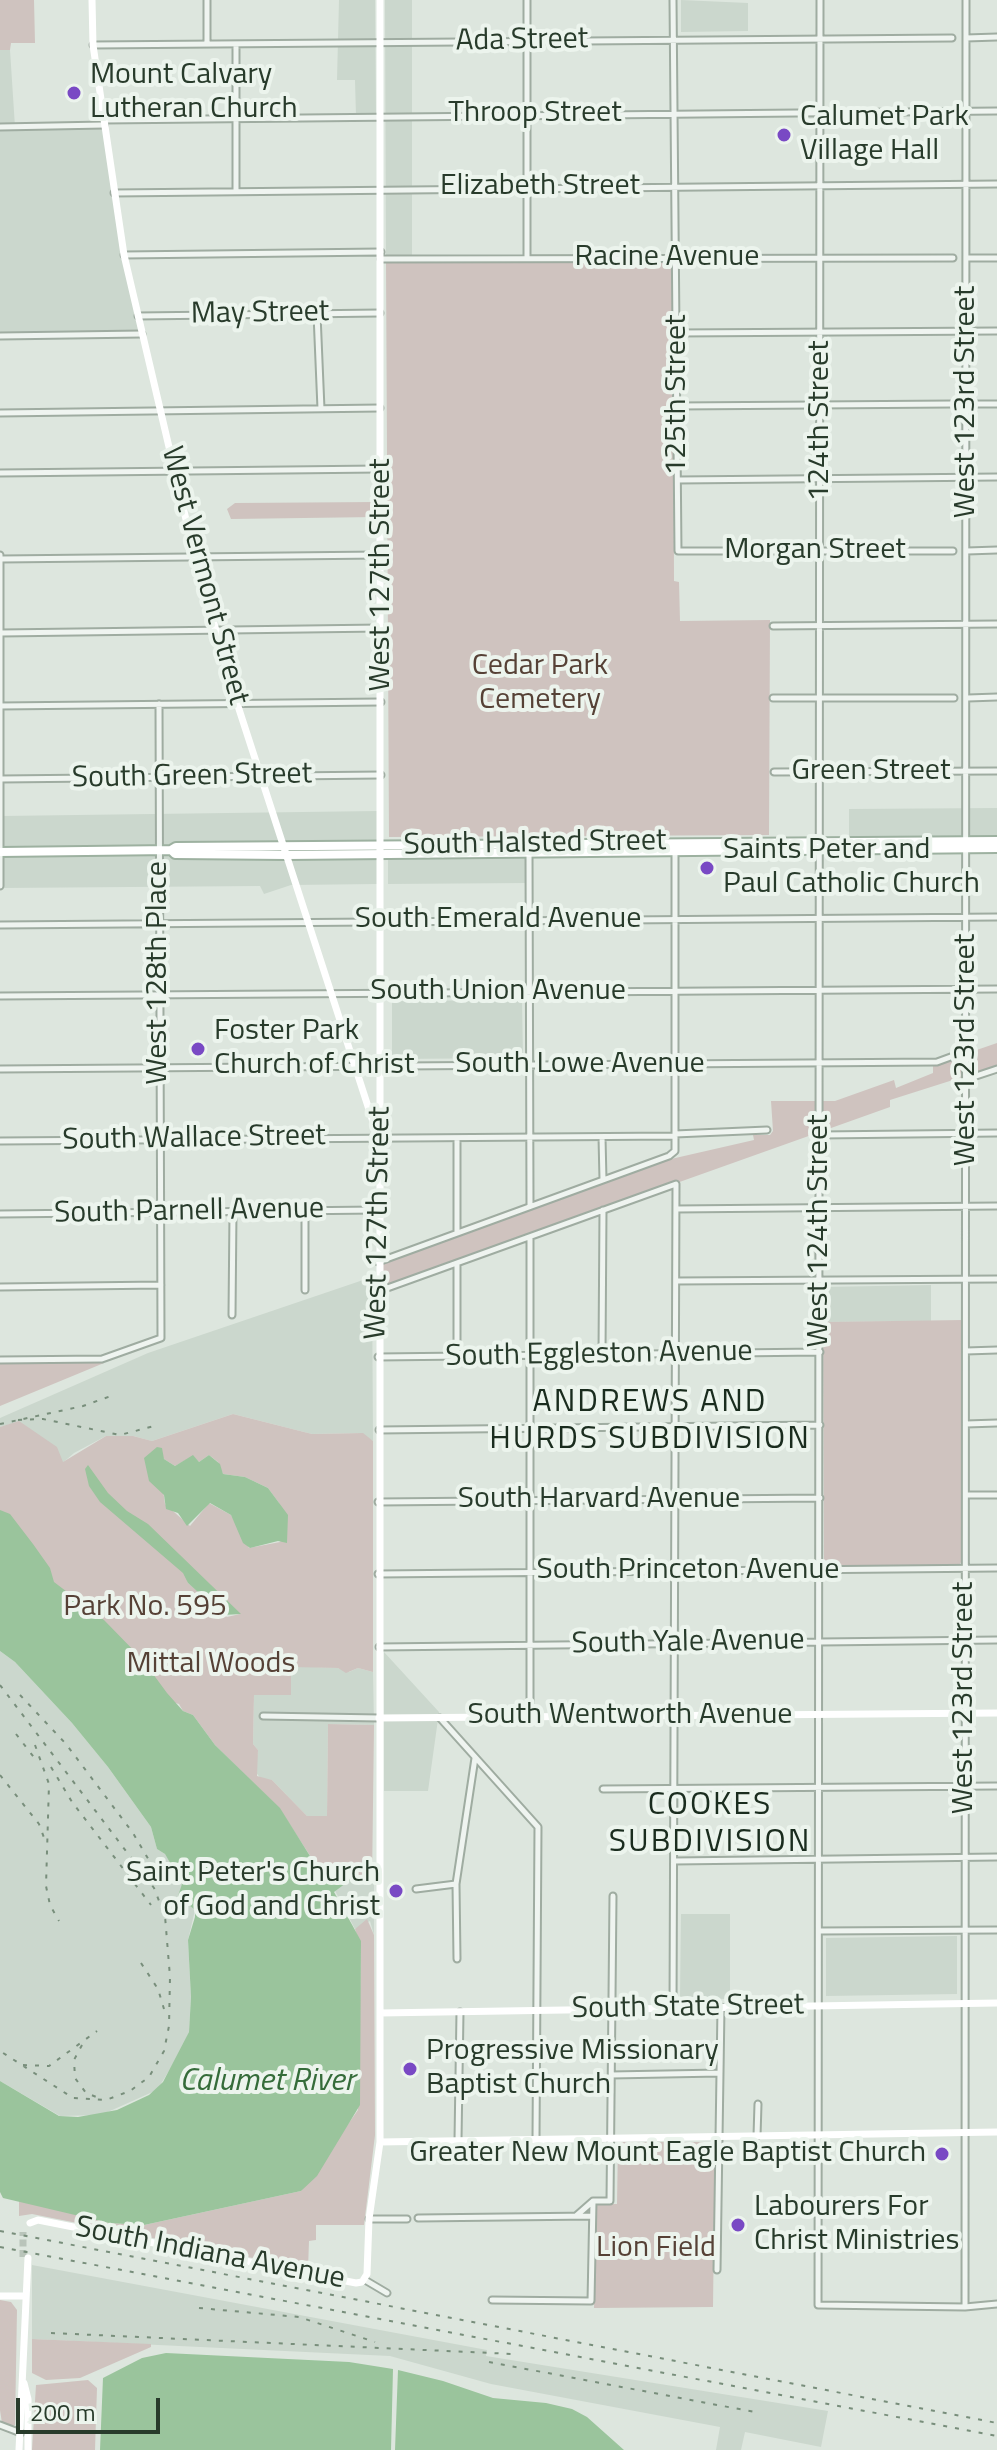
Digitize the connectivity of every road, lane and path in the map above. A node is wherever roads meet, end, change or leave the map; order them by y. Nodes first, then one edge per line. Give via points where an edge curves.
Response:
1 (92, 0) edge
2 (207, 0) edge
3 (380, 0) edge
4 (527, 0) edge
5 (673, 0) edge
6 (820, 0) edge
7 (966, 0) edge
8 (997, 37) edge
9 (952, 38) dead end
10 (966, 38) junction
11 (674, 39) junction
12 (820, 39) junction
13 (527, 41) junction
14 (380, 42) junction
15 (207, 44) junction
16 (236, 44) junction
17 (93, 45) junction
18 (966, 111) junction
19 (997, 111) edge
20 (820, 112) junction
21 (674, 113) junction
22 (527, 114) junction
23 (381, 115) junction
24 (235, 117) junction
25 (104, 122) junction
26 (0, 127) edge
27 (966, 184) junction
28 (997, 184) edge
29 (674, 186) junction
30 (820, 186) junction
31 (527, 187) junction
32 (381, 188) junction
33 (236, 191) junction
34 (114, 193) junction
35 (124, 255) junction
36 (381, 256) junction
37 (676, 257) junction
38 (527, 258) junction
39 (953, 258) dead end
40 (967, 258) junction
41 (997, 258) edge
42 (820, 259) junction
43 (381, 313) junction
44 (317, 314) junction
45 (138, 316) junction
46 (967, 331) junction
47 (997, 331) edge
48 (821, 332) junction
49 (678, 333) junction
50 (142, 334) junction
51 (0, 336) edge
52 (953, 404) dead end
53 (967, 404) junction
54 (997, 404) edge
55 (821, 405) junction
56 (677, 406) junction
57 (381, 408) junction
58 (321, 409) junction
59 (161, 412) junction
60 (0, 413) edge
61 (381, 469) junction
62 (175, 471) junction
63 (0, 473) edge
64 (967, 477) junction
65 (997, 477) edge
66 (821, 479) junction
67 (678, 480) junction
68 (997, 550) edge
69 (678, 551) joint
70 (953, 551) dead end
71 (967, 551) junction
72 (821, 552) junction
73 (381, 555) junction
74 (0, 557) edge
75 (195, 558) junction
76 (997, 624) edge
77 (967, 625) junction
78 (773, 626) dead end
79 (821, 626) junction
80 (382, 628) junction
81 (214, 630) junction
82 (1, 633) edge
83 (997, 697) edge
84 (773, 698) dead end
85 (821, 698) junction
86 (954, 698) dead end
87 (968, 698) junction
88 (382, 702) junction
89 (237, 703) junction
90 (159, 704) junction
91 (0, 706) edge
92 (968, 771) junction
93 (997, 771) edge
94 (774, 772) dead end
95 (821, 772) junction
96 (382, 775) junction
97 (261, 776) junction
98 (159, 777) junction
99 (1, 779) edge
100 (997, 841) edge
101 (822, 845) junction
102 (968, 845) junction
103 (675, 846) junction
104 (529, 847) junction
105 (997, 848) edge
106 (382, 849) junction
107 (159, 850) junction
108 (286, 850) junction
109 (1, 852) edge
110 (0, 886) edge
111 (968, 917) junction
112 (997, 917) edge
113 (821, 918) junction
114 (675, 919) junction
115 (529, 920) junction
116 (382, 921) junction
117 (309, 922) junction
118 (159, 923) junction
119 (0, 925) edge
120 (967, 989) junction
121 (997, 989) edge
122 (821, 990) junction
123 (675, 991) junction
124 (529, 992) junction
125 (333, 993) junction
126 (382, 993) junction
127 (160, 995) junction
128 (0, 996) edge
129 (967, 1051) junction
130 (821, 1063) junction
131 (675, 1064) junction
132 (356, 1065) junction
133 (529, 1065) junction
134 (382, 1066) junction
135 (160, 1067) junction
136 (0, 1069) edge
137 (997, 1069) edge
138 (967, 1079) junction
139 (767, 1130) dead end
140 (997, 1133) edge
141 (967, 1134) junction
142 (675, 1135) junction
143 (821, 1135) junction
144 (602, 1137) junction
145 (377, 1138) junction
146 (457, 1138) junction
147 (530, 1138) junction
148 (160, 1139) junction
149 (0, 1141) edge
150 (603, 1180) junction
151 (530, 1206) junction
152 (997, 1206) edge
153 (967, 1207) junction
154 (821, 1208) junction
155 (676, 1209) junction
156 (305, 1210) junction
157 (378, 1210) junction
158 (603, 1210) junction
159 (233, 1211) junction
160 (161, 1212) junction
161 (0, 1214) edge
162 (457, 1232) junction
163 (530, 1237) junction
164 (378, 1262) junction
165 (457, 1263) junction
166 (966, 1279) junction
167 (997, 1279) edge
168 (820, 1280) junction
169 (676, 1281) junction
170 (161, 1285) junction
171 (0, 1287) edge
172 (305, 1290) dead end
173 (378, 1291) junction
174 (232, 1315) dead end
175 (997, 1350) edge
176 (966, 1351) junction
177 (820, 1352) junction
178 (602, 1354) junction
179 (676, 1354) junction
180 (530, 1355) junction
181 (457, 1356) junction
182 (378, 1357) junction
183 (0, 1360) edge
184 (997, 1423) edge
185 (966, 1424) junction
186 (820, 1425) junction
187 (676, 1427) junction
188 (530, 1428) junction
189 (378, 1430) junction
190 (966, 1495) junction
191 (997, 1495) edge
192 (820, 1498) junction
193 (675, 1500) junction
194 (530, 1501) junction
195 (378, 1502) junction
196 (965, 1568) junction
197 (997, 1568) edge
198 (820, 1570) junction
199 (675, 1571) junction
200 (530, 1572) junction
201 (378, 1574) junction
202 (965, 1640) junction
203 (997, 1640) edge
204 (819, 1642) junction
205 (675, 1644) junction
206 (530, 1645) junction
207 (379, 1647) junction
208 (965, 1713) junction
209 (997, 1713) edge
210 (819, 1714) junction
211 (675, 1715) junction
212 (263, 1716) dead end
213 (439, 1717) junction
214 (530, 1717) junction
215 (379, 1718) junction
216 (475, 1758) junction
217 (965, 1786) junction
218 (997, 1786) edge
219 (819, 1787) junction
220 (674, 1788) junction
221 (603, 1789) dead end
222 (965, 1857) junction
223 (997, 1857) edge
224 (819, 1859) junction
225 (674, 1861) junction
226 (456, 1884) junction
227 (416, 1889) dead end
228 (613, 1896) dead end
229 (964, 1930) junction
230 (997, 1930) edge
231 (819, 1931) junction
232 (457, 1959) dead end
233 (964, 2003) junction
234 (997, 2003) edge
235 (818, 2005) junction
236 (721, 2007) junction
237 (673, 2008) junction
238 (612, 2009) junction
239 (537, 2010) junction
240 (460, 2012) junction
241 (380, 2013) junction
242 (720, 2073) junction
243 (611, 2075) junction
244 (758, 2104) dead end
245 (964, 2132) junction
246 (997, 2132) edge
247 (818, 2134) junction
248 (719, 2136) junction
249 (757, 2136) junction
250 (611, 2138) junction
251 (536, 2139) junction
252 (458, 2140) junction
253 (380, 2142) junction
254 (593, 2201) junction
255 (576, 2216) junction
256 (592, 2216) junction
257 (418, 2218) dead end
258 (369, 2219) junction
259 (407, 2219) dead end
260 (26, 2232) dead end
261 (25, 2257) tunnel mouth
262 (717, 2270) dead end
263 (365, 2280) junction
264 (387, 2293) dead end
265 (0, 2296) edge
266 (25, 2296) junction
267 (492, 2300) dead end
268 (997, 2304) edge
269 (965, 2307) junction
270 (0, 2425) edge
271 (24, 2434) junction
272 (19, 2450) edge
273 (28, 2450) edge

1 - 17 main road, West Vermont Street
2 - 15 street
3 - 14 main road, West 127th Street
4 - 13 street
5 - 11 street, 125th Street
6 - 12 street, 124th Street
7 - 10 street, West 123rd Street
8 - 10 street
9 - 12 street, Ada Street
10 - 18 street, West 123rd Street
11 - 12 street, Ada Street
11 - 13 street, Ada Street
11 - 21 street, 125th Street
12 - 20 street, 124th Street
13 - 14 street, Ada Street
13 - 22 street
14 - 16 street, Ada Street
14 - 23 main road, West 127th Street
15 - 16 street, Ada Street
15 - 17 street, Ada Street
16 - 24 street
17 - 25 main road, West Vermont Street
18 - 19 street, Throop Street
18 - 20 street, Throop Street
18 - 27 street, West 123rd Street
20 - 21 street, Throop Street
20 - 30 street, 124th Street
21 - 22 street, Throop Street
21 - 29 street, 125th Street
22 - 23 street, Throop Street
22 - 31 street
23 - 24 street, Throop Street
23 - 32 main road, West 127th Street
24 - 25 street, Throop Street
24 - 33 street
25 - 26 street, Throop Street
25 - 34 main road, West Vermont Street
27 - 28 street, Elizabeth Street
27 - 30 street, Elizabeth Street
27 - 40 street, West 123rd Street
29 - 30 street, Elizabeth Street
29 - 31 street, Elizabeth Street
29 - 37 street, 125th Street
30 - 42 street, 124th Street
31 - 32 street, Elizabeth Street
31 - 38 street
32 - 33 street, Elizabeth Street
32 - 36 main road, West 127th Street
33 - 34 street, Elizabeth Street
34 - 35 main road, West Vermont Street
35 - 36 street, Racine Avenue
35 - 45 main road, West Vermont Street
36 - 38 street, Racine Avenue
36 - 43 main road, West 127th Street
37 - 38 street, Racine Avenue
37 - 42 street, Racine Avenue
37 - 49 street, 125th Street
39 - 42 street, Racine Avenue
40 - 41 street
40 - 46 street, West 123rd Street
42 - 48 street, 124th Street
43 - 44 street, May Street
43 - 57 main road, West 127th Street
44 - 45 street, May Street
44 - 58 street
45 - 50 main road, West Vermont Street
46 - 47 street
46 - 48 street
46 - 53 street, West 123rd Street
48 - 49 street
48 - 55 street, 124th Street
49 - 56 street, 125th Street
50 - 51 street
50 - 59 main road, West Vermont Street
52 - 55 street
53 - 54 street
53 - 64 street, West 123rd Street
55 - 56 street
55 - 66 street, 124th Street
56 - 67 street, 125th Street
57 - 58 street
57 - 61 main road, West 127th Street
58 - 59 street
59 - 60 street
59 - 62 main road, West Vermont Street
61 - 62 street
61 - 73 main road, West 127th Street
62 - 63 street
62 - 75 main road, West Vermont Street
64 - 65 street
64 - 66 street
64 - 71 street, West 123rd Street
66 - 67 street
66 - 72 street, 124th Street
67 - 69 street, 125th Street
68 - 71 street
69 - 72 street, Morgan Street
70 - 72 street, Morgan Street
71 - 77 street, West 123rd Street
72 - 79 street, 124th Street
73 - 75 street
73 - 80 main road, West 127th Street
74 - 75 street
74 - 82 street
75 - 81 main road, West Vermont Street
76 - 77 street
77 - 79 street
77 - 87 street, West 123rd Street
78 - 79 street
79 - 85 street, 124th Street
80 - 81 street
80 - 88 main road, West 127th Street
81 - 82 street
81 - 89 main road, West Vermont Street
82 - 91 street
83 - 87 street
84 - 85 street
85 - 86 street
85 - 95 street, 124th Street
87 - 92 street, West 123rd Street
88 - 89 street
88 - 96 main road, West 127th Street
89 - 90 street
89 - 97 main road, West Vermont Street
90 - 91 street
90 - 98 street, West 128th Place
91 - 99 street
92 - 93 street
92 - 95 street, Green Street
92 - 102 street, West 123rd Street
94 - 95 street, Green Street
95 - 101 street, 124th Street
96 - 97 street, South Green Street
96 - 106 main road, West 127th Street
97 - 98 street, South Green Street
97 - 108 main road, West Vermont Street
98 - 99 street, South Green Street
98 - 107 street, West 128th Place
99 - 109 street
100 - 102 main road, South Halsted Street
101 - 102 main road, South Halsted Street
101 - 103 main road, South Halsted Street
101 - 113 street, West 124th Street
102 - 105 main road, South Halsted Street
102 - 111 street, West 123rd Street
103 - 104 main road, South Halsted Street
103 - 114 street
104 - 106 main road, South Halsted Street
104 - 115 street
106 - 108 main road, South Halsted Street
106 - 116 main road, West 127th Street
107 - 108 main road, South Halsted Street
107 - 109 main road, South Halsted Street
107 - 118 street, West 128th Place
108 - 117 main road, West Vermont Street
109 - 110 street
111 - 112 street, South Emerald Avenue
111 - 113 street, South Emerald Avenue
111 - 120 street, West 123rd Street
113 - 114 street, South Emerald Avenue
113 - 122 street, West 124th Street
114 - 115 street, South Emerald Avenue
114 - 123 street
115 - 116 street, South Emerald Avenue
115 - 124 street
116 - 117 street, South Emerald Avenue
116 - 126 main road, West 127th Street
117 - 118 street, South Emerald Avenue
117 - 125 main road, West Vermont Street
118 - 119 street, South Emerald Avenue
118 - 127 street, West 128th Place
120 - 121 street, South Union Avenue
120 - 122 street, South Union Avenue
120 - 129 street, West 123rd Street
122 - 123 street, South Union Avenue
122 - 130 street, West 124th Street
123 - 124 street, South Union Avenue
123 - 131 street
124 - 126 street, South Union Avenue
124 - 133 street
125 - 126 street, South Union Avenue
125 - 127 street, South Union Avenue
125 - 132 main road, West Vermont Street
126 - 134 main road, West 127th Street
127 - 128 street, South Union Avenue
127 - 135 street, West 128th Place
129 - 130 street, South Lowe Avenue via 937,1062
129 - 138 street, West 123rd Street
130 - 131 street, South Lowe Avenue
130 - 143 street, West 124th Street
131 - 133 street, South Lowe Avenue
131 - 142 street
132 - 134 street, South Lowe Avenue
132 - 135 street, South Lowe Avenue
132 - 145 main road, West Vermont Street
133 - 134 street, South Lowe Avenue
133 - 147 street
134 - 145 main road, West 127th Street
135 - 136 street, South Lowe Avenue
135 - 148 street, West 128th Place
137 - 138 street
138 - 141 street, West 123rd Street
139 - 142 street, South Wallace Street
140 - 141 street
141 - 143 street
141 - 153 street, West 123rd Street
142 - 144 street, South Wallace Street
142 - 150 street via 675,1151 669,1156
143 - 154 street, West 124th Street
144 - 147 street, South Wallace Street
144 - 150 street
145 - 146 street, South Wallace Street
145 - 148 street, South Wallace Street
145 - 157 main road, West 127th Street
146 - 147 street, South Wallace Street
146 - 162 street
147 - 151 street
148 - 149 street, South Wallace Street
148 - 160 street, West 128th Place
150 - 151 street
151 - 162 street
152 - 153 street
153 - 154 street
153 - 166 street, West 123rd Street
154 - 155 street
154 - 168 street, West 124th Street
155 - 158 street via 676,1184
155 - 169 street
156 - 157 street, South Parnell Avenue
156 - 159 street, South Parnell Avenue
156 - 172 street
157 - 164 main road, West 127th Street
158 - 163 street
158 - 178 street
159 - 160 street, South Parnell Avenue
159 - 174 street
160 - 161 street, South Parnell Avenue
160 - 170 street, West 128th Place
162 - 164 street
163 - 165 street
163 - 180 street
164 - 173 main road, West 127th Street
165 - 173 street
165 - 181 street
166 - 167 street
166 - 168 street
166 - 176 street, West 123rd Street
168 - 169 street
168 - 177 street, West 124th Street
169 - 179 street
170 - 171 street
170 - 183 street, West 128th Place via 161,1338 102,1359
173 - 182 main road, West 127th Street
175 - 176 street
176 - 185 street, West 123rd Street
177 - 179 street, South Eggleston Avenue
177 - 186 street, West 124th Street
178 - 179 street, South Eggleston Avenue
178 - 180 street, South Eggleston Avenue
179 - 187 street
180 - 181 street, South Eggleston Avenue
180 - 188 street
181 - 182 street, South Eggleston Avenue
182 - 189 main road, West 127th Street
184 - 185 street
185 - 190 street, West 123rd Street
186 - 187 street
186 - 192 street, West 124th Street
187 - 188 street
187 - 193 street
188 - 189 street
188 - 194 street
189 - 195 main road, West 127th Street
190 - 191 street
190 - 196 street, West 123rd Street
192 - 193 street, South Harvard Avenue
192 - 198 street, West 124th Street
193 - 194 street, South Harvard Avenue
193 - 199 street
194 - 195 street, South Harvard Avenue
194 - 200 street
195 - 201 main road, West 127th Street
196 - 197 street, South Princeton Avenue
196 - 198 street, South Princeton Avenue
196 - 202 street, West 123rd Street
198 - 199 street, South Princeton Avenue
198 - 204 street, West 124th Street
199 - 200 street, South Princeton Avenue
199 - 205 street
200 - 201 street, South Princeton Avenue
200 - 206 street
201 - 207 main road, West 127th Street
202 - 203 street, South Yale Avenue
202 - 204 street, South Yale Avenue
202 - 208 street, West 123rd Street
204 - 205 street, South Yale Avenue
204 - 210 street, West 124th Street
205 - 206 street, South Yale Avenue
205 - 211 street
206 - 207 street, South Yale Avenue
206 - 214 street
207 - 215 main road, West 127th Street
208 - 209 main road, South Wentworth Avenue
208 - 210 main road, South Wentworth Avenue
208 - 217 street, West 123rd Street
210 - 211 main road, South Wentworth Avenue
210 - 219 street, West 124th Street
211 - 214 main road, South Wentworth Avenue
211 - 220 street
212 - 215 street, South Wentworth Avenue
213 - 214 main road, South Wentworth Avenue
213 - 215 main road, South Wentworth Avenue
213 - 216 street
215 - 241 main road, West 127th Street
216 - 226 street
216 - 239 street via 538,1827
217 - 218 street
217 - 219 street
217 - 222 street, West 123rd Street
219 - 220 street
219 - 224 street, West 124th Street
220 - 221 street
220 - 225 street
222 - 223 street
222 - 224 street
222 - 229 street, West 123rd Street
224 - 225 street
224 - 231 street, West 124th Street
225 - 237 street
226 - 227 street
226 - 232 street
228 - 238 street
229 - 230 street
229 - 231 street
229 - 233 street, West 123rd Street
231 - 235 street, West 124th Street
233 - 234 main road, South State Street
233 - 235 main road, South State Street
233 - 245 street, West 123rd Street
235 - 236 main road, South State Street
235 - 247 street, West 124th Street
236 - 237 main road, South State Street
236 - 242 street
237 - 238 main road, South State Street
238 - 239 main road, South State Street
238 - 243 street
239 - 240 main road, South State Street
239 - 251 street
240 - 241 main road, South State Street
240 - 252 street
241 - 253 main road, West 127th Street
242 - 243 street
242 - 248 street
243 - 250 street
244 - 249 street
245 - 246 main road
245 - 247 main road
245 - 269 street, West 123rd Street
247 - 249 main road
247 - 269 street, West 124th Street via 818,2305
248 - 249 main road
248 - 250 main road
248 - 262 street
250 - 251 main road
250 - 254 street via 610,2201
251 - 252 main road
252 - 253 main road
253 - 258 main road, West 127th Street
254 - 255 street
254 - 256 street
255 - 256 street
255 - 257 street
256 - 267 street via 591,2301
258 - 259 street
258 - 263 main road, West 127th Street
260 - 263 main road, South Indiana Avenue via 38,2220 342,2280
261 - 266 main road
263 - 264 street, South Indiana Avenue
265 - 266 main road
266 - 271 main road via 19,2399
268 - 269 street
270 - 271 street
271 - 272 main road
271 - 273 main road

